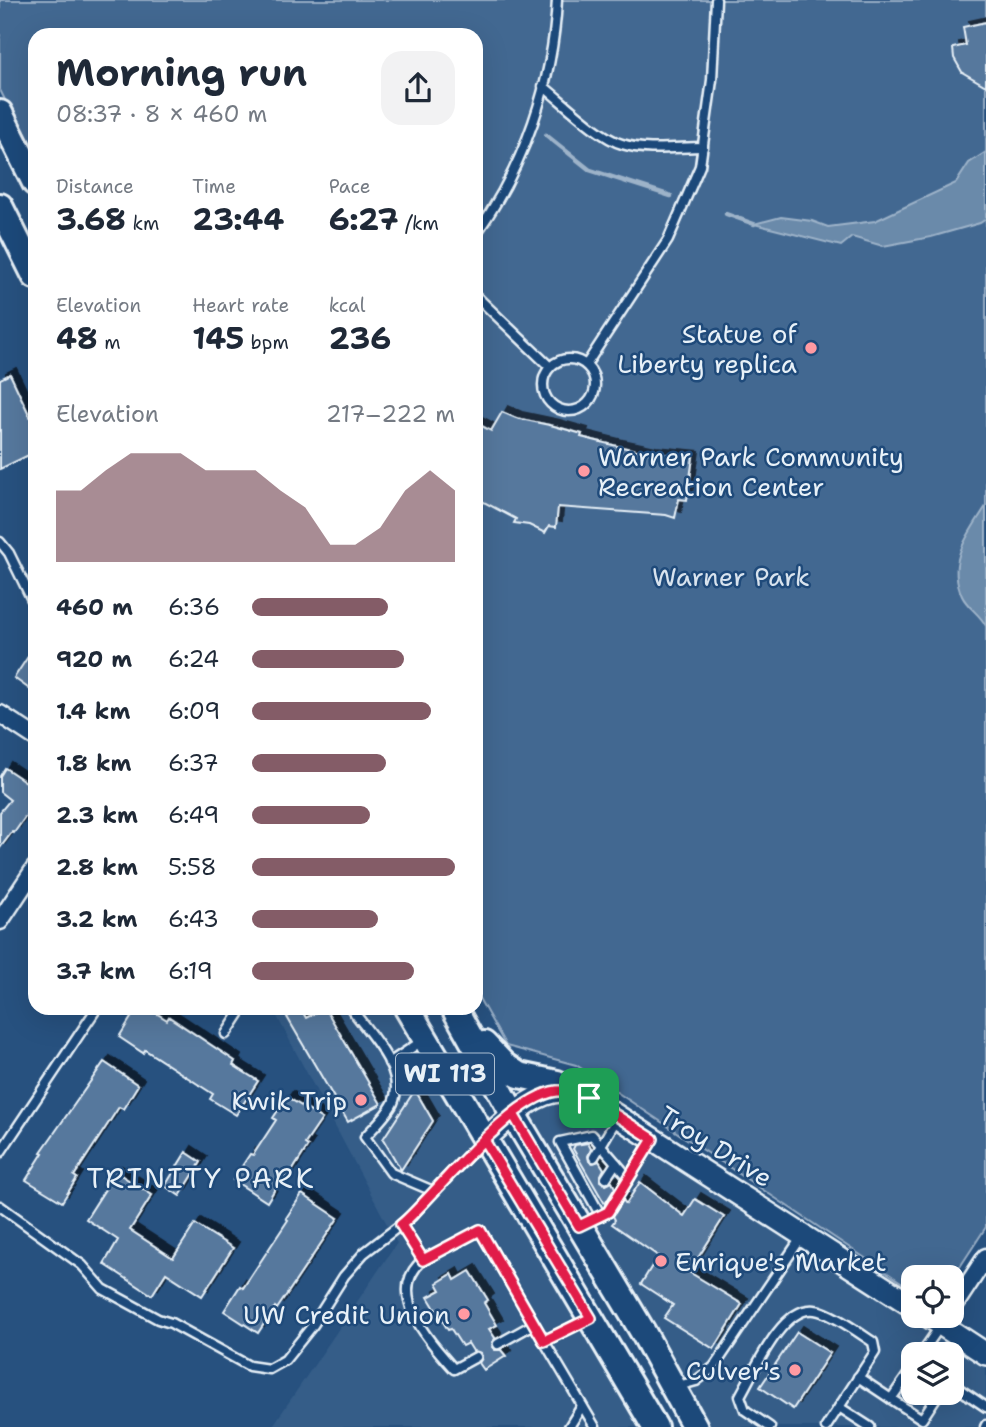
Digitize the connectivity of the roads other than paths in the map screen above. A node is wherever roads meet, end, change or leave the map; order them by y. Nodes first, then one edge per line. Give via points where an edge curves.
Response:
1 (557, 0) edge
2 (716, 0) edge
3 (543, 86) junction
4 (0, 113) edge
5 (703, 147) junction
6 (28, 169) edge
7 (0, 206) edge
8 (483, 222) edge
9 (28, 262) edge
10 (483, 303) edge
11 (586, 365) junction
12 (550, 367) junction
13 (0, 542) edge
14 (28, 592) edge
15 (0, 714) edge
16 (28, 732) edge
17 (28, 878) edge
18 (0, 920) edge
19 (92, 1015) edge
20 (238, 1015) edge
21 (356, 1015) edge
22 (411, 1015) edge
23 (458, 1015) edge
24 (465, 1015) edge
25 (226, 1034) dead end
26 (425, 1040) junction
27 (389, 1062) junction
28 (589, 1098) junction
29 (513, 1114) junction
30 (618, 1117) junction
31 (653, 1139) junction
32 (484, 1140) junction
33 (601, 1146) junction
34 (0, 1153) edge
35 (594, 1157) dead end
36 (556, 1162) junction
37 (616, 1163) junction
38 (606, 1178) dead end
39 (629, 1178) junction
40 (433, 1191) junction
41 (0, 1206) edge
42 (590, 1221) junction
43 (401, 1225) junction
44 (803, 1235) junction
45 (986, 1257) edge
46 (423, 1260) junction
47 (964, 1287) edge
48 (901, 1299) edge
49 (591, 1318) junction
50 (534, 1324) junction
51 (955, 1328) edge
52 (544, 1341) junction
53 (498, 1344) dead end
54 (611, 1351) junction
55 (986, 1354) edge
56 (476, 1357) dead end
57 (858, 1377) junction
58 (901, 1385) edge
59 (672, 1388) junction
60 (964, 1392) edge
61 (891, 1399) junction
62 (931, 1405) edge
63 (582, 1406) junction
64 (986, 1407) edge
65 (839, 1408) junction
66 (919, 1423) edge
67 (569, 1427) edge
68 (594, 1427) edge
69 (655, 1427) edge
70 (676, 1427) edge
71 (695, 1427) edge
72 (770, 1427) edge
73 (826, 1427) edge
74 (870, 1427) edge

1 - 3 lane
2 - 5 lane
3 - 5 lane via 618,144
3 - 8 lane via 532,129
4 - 6 main road
5 - 11 lane via 700,166 668,240
7 - 9 main road
10 - 12 lane
11 - 12 lane via 568,359
11 - 12 lane via 595,390 586,405 570,411 554,406 544,392
13 - 14 lane
15 - 16 street
17 - 18 street
19 - 34 lane
20 - 25 lane
21 - 27 lane
22 - 26 main road, WI 113
23 - 29 main road, WI 113
24 - 28 main road via 487,1048 512,1071 557,1083
26 - 27 lane
26 - 32 main road, WI 113
27 - 40 lane via 398,1085 392,1105 365,1137 391,1173
28 - 29 street, Troy Drive via 555,1091
28 - 30 street, Troy Drive
29 - 32 street, Troy Drive
29 - 36 main road, WI 113
30 - 31 street, Troy Drive
30 - 33 lane
31 - 39 lane
31 - 44 street, Troy Drive
32 - 40 lane
32 - 49 main road, WI 113
33 - 35 lane
33 - 36 lane via 592,1135 560,1142
33 - 37 lane
36 - 42 main road, WI 113
36 - 42 lane via 582,1175 593,1195
37 - 38 lane
37 - 39 lane
39 - 42 lane via 608,1212
40 - 43 lane
41 - 43 lane via 82,1265 103,1289 249,1366 269,1369 299,1346 364,1252
42 - 59 main road, WI 113
43 - 46 lane
44 - 48 street, Troy Drive
44 - 59 lane via 714,1367 696,1381
45 - 47 street
46 - 50 lane via 480,1230
46 - 56 lane via 414,1267 407,1301 430,1344 454,1369
49 - 52 lane
49 - 54 main road, WI 113
50 - 52 lane
50 - 53 lane
51 - 55 street
52 - 63 lane
54 - 69 main road, WI 113
54 - 70 main road
57 - 61 lane
57 - 65 lane
57 - 72 lane via 874,1352 873,1342 819,1310 804,1310 780,1328 740,1396 745,1410
58 - 61 lane
59 - 71 main road, WI 113
60 - 64 lane
61 - 66 lane
62 - 66 lane
63 - 67 lane
63 - 68 lane
65 - 73 lane
65 - 74 lane

